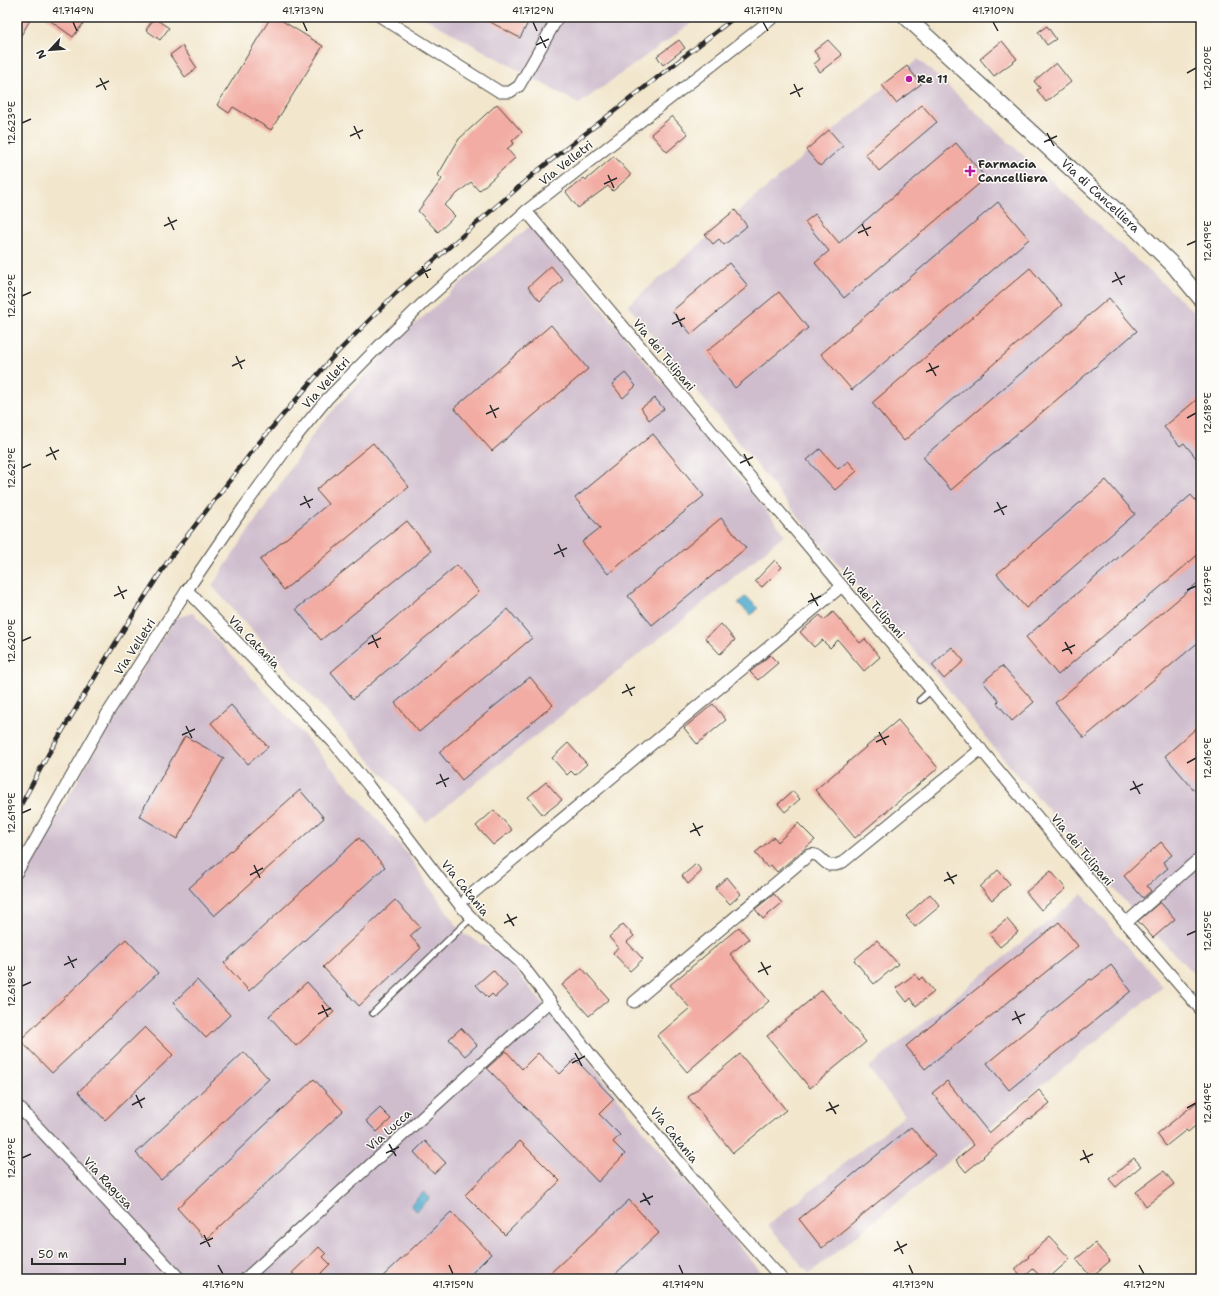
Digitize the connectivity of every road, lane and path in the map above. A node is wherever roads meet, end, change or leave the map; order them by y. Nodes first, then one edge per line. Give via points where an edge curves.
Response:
1 (381, 17) edge
2 (558, 17) edge
3 (774, 17) edge
4 (906, 17) edge
5 (526, 211) junction
6 (1201, 299) edge
7 (842, 586) junction
8 (187, 590) junction
9 (931, 690) junction
10 (920, 700) dead end
11 (981, 749) junction
12 (1201, 856) edge
13 (17, 872) edge
14 (467, 898) dead end
15 (472, 918) junction
16 (1126, 923) junction
17 (550, 1001) junction
18 (634, 1002) dead end
19 (1201, 1010) edge
20 (373, 1013) dead end
21 (17, 1105) edge
22 (180, 1279) edge
23 (245, 1279) edge
24 (782, 1279) edge

1 - 2 street via 500,92 510,92 519,86
3 - 5 street, Via Velletri
4 - 6 street, Via di Cancelliera via 1131,224 1173,265
5 - 7 street, Via dei Tulipani
5 - 8 street, Via Velletri via 423,303 327,399 290,444
7 - 9 street, Via dei Tulipani
7 - 14 street
8 - 13 street, Via Velletri via 107,714
8 - 15 street, Via Catania via 333,742 368,784 444,886
9 - 10 lane
9 - 11 street, Via dei Tulipani
11 - 16 street, Via dei Tulipani
11 - 18 street via 843,862 829,865 817,855 809,855
12 - 16 street
15 - 17 street, Via Catania via 514,956
15 - 20 lane
16 - 19 street, Via dei Tulipani
17 - 23 street, Via Lucca
17 - 24 street, Via Catania via 704,1193
21 - 22 street, Via Ragusa

